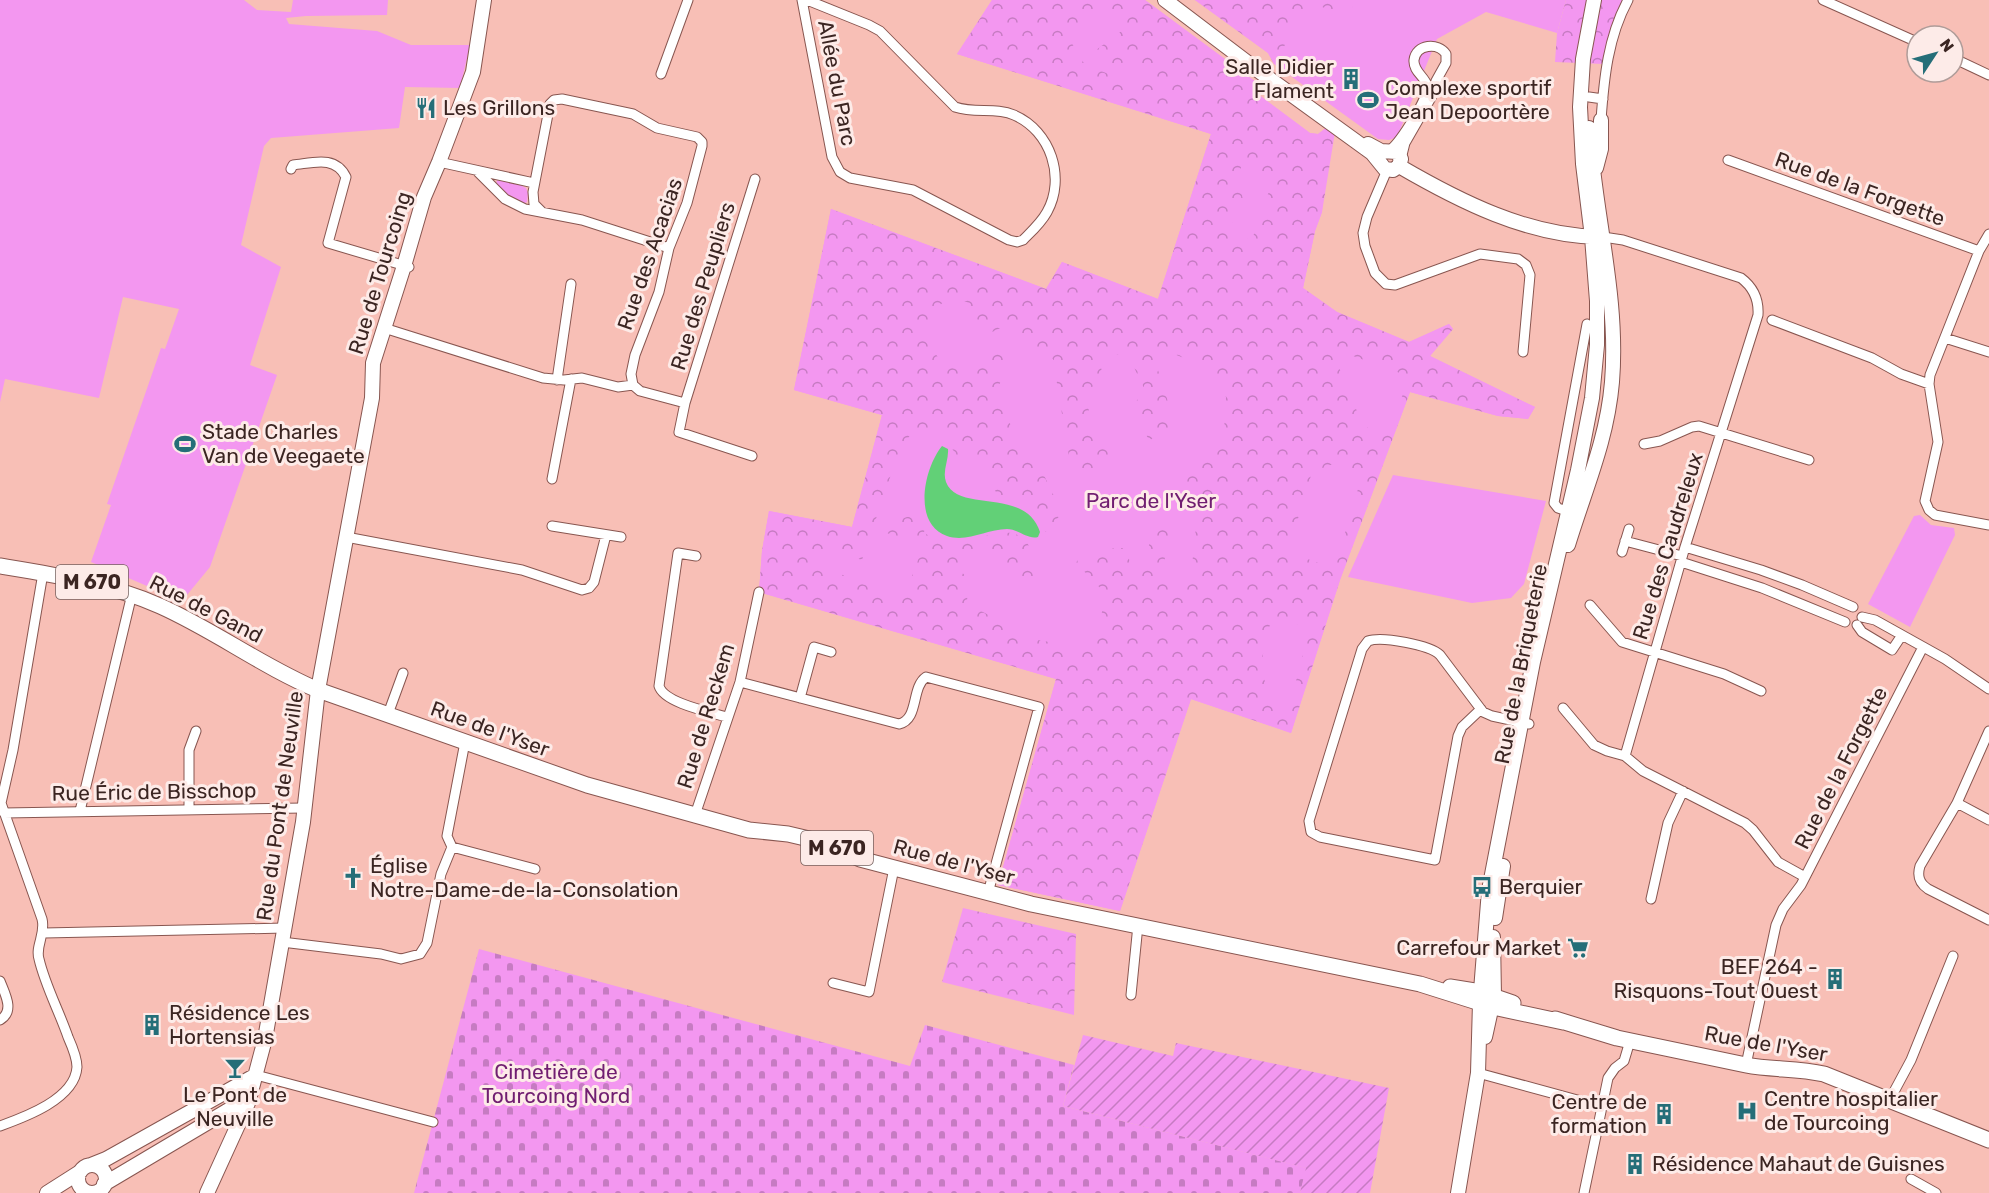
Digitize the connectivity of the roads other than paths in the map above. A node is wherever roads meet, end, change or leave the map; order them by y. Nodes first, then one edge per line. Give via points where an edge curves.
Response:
1 (484, 0) edge
2 (688, 0) edge
3 (804, 0) edge
4 (1165, 0) edge
5 (1173, 0) edge
6 (1594, 0) edge
7 (1604, 0) edge
8 (1628, 0) edge
9 (1823, 0) edge
10 (1905, 37) edge
11 (1965, 64) edge
12 (661, 74) dead end
13 (1989, 75) edge
14 (1590, 101) junction
15 (1601, 120) joint
16 (1391, 160) junction
17 (1728, 160) dead end
18 (439, 162) junction
19 (291, 169) dead end
20 (478, 172) junction
21 (1594, 173) junction
22 (755, 179) dead end
23 (534, 183) junction
24 (542, 212) junction
25 (1989, 234) edge
26 (1598, 237) junction
27 (669, 248) junction
28 (1979, 251) junction
29 (407, 266) junction
30 (571, 284) dead end
31 (1772, 320) dead end
32 (1587, 324) dead end
33 (388, 329) junction
34 (1945, 338) junction
35 (1522, 352) dead end
36 (1989, 352) edge
37 (571, 379) junction
38 (557, 380) junction
39 (1929, 384) junction
40 (633, 385) junction
41 (685, 403) junction
42 (368, 417) joint
43 (1722, 432) junction
44 (1644, 444) dead end
45 (752, 456) dead end
46 (1809, 460) dead end
47 (552, 479) dead end
48 (1584, 500) junction
49 (1567, 511) junction
50 (1989, 525) edge
51 (552, 526) dead end
52 (1629, 529) dead end
53 (606, 535) junction
54 (346, 537) junction
55 (621, 537) dead end
56 (1626, 541) junction
57 (1568, 545) junction
58 (1622, 552) dead end
59 (1683, 555) junction
60 (696, 556) dead end
61 (0, 566) edge
62 (43, 573) junction
63 (759, 592) dead end
64 (132, 594) junction
65 (1590, 605) dead end
66 (1852, 607) junction
67 (1859, 621) junction
68 (1845, 622) junction
69 (1902, 635) junction
70 (1923, 647) junction
71 (831, 652) dead end
72 (1655, 653) junction
73 (403, 673) dead end
74 (740, 682) junction
75 (1989, 689) edge
76 (318, 690) junction
77 (1761, 691) dead end
78 (800, 698) junction
79 (1563, 708) dead end
80 (1481, 709) junction
81 (388, 714) junction
82 (727, 717) junction
83 (1525, 723) junction
84 (196, 731) dead end
85 (1989, 731) edge
86 (465, 742) junction
87 (1625, 756) junction
88 (1683, 791) junction
89 (1957, 803) junction
90 (304, 808) junction
91 (189, 810) junction
92 (80, 811) junction
93 (4, 813) junction
94 (695, 815) junction
95 (1989, 820) edge
96 (452, 847) junction
97 (535, 868) dead end
98 (894, 868) junction
99 (1805, 877) junction
100 (988, 892) junction
101 (1651, 899) dead end
102 (1989, 920) edge
103 (1138, 926) junction
104 (44, 933) junction
105 (283, 935) junction
106 (1953, 956) dead end
107 (0, 981) edge
108 (833, 983) dead end
109 (1131, 995) dead end
110 (1487, 999) junction
111 (0, 1020) edge
112 (1630, 1041) junction
113 (1746, 1065) junction
114 (1479, 1066) junction
115 (256, 1075) junction
116 (1889, 1101) junction
117 (1603, 1107) junction
118 (246, 1109) junction
119 (433, 1122) dead end
120 (0, 1126) edge
121 (1989, 1140) edge
122 (86, 1168) junction
123 (1911, 1179) dead end
124 (104, 1184) junction
125 (47, 1193) edge
126 (91, 1193) edge
127 (207, 1193) edge
128 (1458, 1193) edge
129 (1584, 1193) edge
130 (1936, 1193) edge

1 - 18 street, Rue de Tourcoing via 473,72
2 - 12 street
3 - 3 street, Allée du Parc via 869,25 886,36 956,107 1016,116 1040,136 1054,163 1054,193 1046,214 1023,240 1009,240 913,190 850,178 840,172 832,157
4 - 16 street via 1372,153
5 - 16 street
6 - 14 street via 1581,75 1585,96
7 - 14 street via 1592,54
8 - 14 street
9 - 10 street
11 - 13 street
14 - 15 street
14 - 21 street
14 - 26 street via 1582,164
15 - 21 street via 1601,149
16 - 16 street via 1403,147 1432,96 1446,63 1446,54 1440,47 1429,45 1415,57 1414,65 1426,83 1426,93
16 - 26 street via 1449,193 1517,222 1559,233
16 - 35 street via 1363,228 1365,246 1378,278 1395,285 1480,254 1518,259 1530,275
17 - 28 street, Rue de la Forgette
18 - 20 street
18 - 29 street, Rue de Tourcoing via 430,202
19 - 29 street via 293,165 327,162 338,166 346,177 328,243
20 - 23 street
20 - 24 street via 509,202
21 - 26 street
22 - 41 street, Rue des Peupliers
23 - 24 street via 532,200
23 - 27 street, Rue des Acacias via 554,100 633,114 657,128 696,137 702,146 687,203
24 - 27 street via 582,220
25 - 28 street
26 - 43 street, Rue des Caudreleux via 1623,240 1736,276 1752,289 1758,315
26 - 48 street, Rue de la Briqueterie via 1612,328 1612,381 1604,434
26 - 49 street, Rue de la Briqueterie via 1595,374
27 - 40 street, Rue des Acacias via 659,292 635,355
28 - 34 street
29 - 33 street, Rue de Tourcoing
30 - 38 street
31 - 39 street
32 - 49 street via 1554,503
33 - 38 street
33 - 42 street, Rue de Tourcoing
34 - 36 street
34 - 39 street
37 - 38 street
37 - 40 street via 588,378 618,387
37 - 47 street
39 - 50 street via 1938,442 1926,505 1940,517
40 - 41 street via 640,392
41 - 45 street, Rue des Peupliers via 679,432
42 - 54 street, Rue du Pont de Neuville
43 - 44 street via 1695,426
43 - 46 street
43 - 59 street, Rue des Caudreleux
48 - 49 street
48 - 57 street, Rue de la Briqueterie
49 - 57 street
49 - 83 street, Rue de la Briqueterie
51 - 53 street
52 - 56 street
53 - 54 street via 594,582 582,590 522,570
53 - 55 street
54 - 76 street, Rue du Pont de Neuville
56 - 58 street
56 - 59 street
57 - 83 street, Rue de la Briqueterie
59 - 66 street via 1761,570
59 - 68 street
59 - 72 street, Rue des Caudreleux
60 - 82 street via 678,553 659,686 672,699
61 - 62 main road, Rue de Gand / M 670
62 - 64 main road, Rue de Gand / M 670
62 - 93 street via 1,803
63 - 74 street, Rue de Reckem
64 - 76 main road, Rue de Gand / M 670 via 186,618
64 - 92 street
65 - 72 street via 1622,642
66 - 67 street via 1860,611
66 - 68 street via 1844,612
67 - 68 street via 1850,625
67 - 69 street via 1875,620
67 - 69 street via 1862,632 1892,650
69 - 70 street
70 - 75 street
70 - 99 street, Rue de la Forgette
71 - 78 street via 814,647
72 - 77 street via 1724,674
72 - 87 street, Rue des Caudreleux
73 - 81 street
74 - 78 street
74 - 82 street, Rue de Reckem
76 - 81 main road, Rue de l'Yser / M 670
76 - 90 street, Rue du Pont de Neuville
78 - 100 street via 902,724 909,718 919,684 926,677 1039,707
79 - 87 street via 1594,745
80 - 80 street via 1433,650 1379,639 1368,641 1362,649 1309,821 1311,832 1435,860 1458,736
80 - 83 street via 1492,716
81 - 86 main road, Rue de l'Yser / M 670
82 - 94 street, Rue de Reckem
83 - 110 street, Rue de la Briqueterie via 1495,914
84 - 91 street via 189,750
85 - 89 street
86 - 94 main road, Rue de l'Yser / M 670 via 587,785
86 - 96 street via 447,836
87 - 88 street via 1643,771
88 - 99 street via 1745,823 1778,862
88 - 101 street via 1668,823
89 - 95 street
89 - 102 street via 1922,860 1918,877 1928,889
90 - 91 street, Rue Éric de Bisschop
90 - 105 street, Rue du Pont de Neuville
91 - 92 street, Rue Éric de Bisschop
92 - 93 street, Rue Éric de Bisschop
93 - 104 street
94 - 98 main road, Rue de l'Yser / M 670 via 749,830 822,842 860,859
96 - 97 street
96 - 105 street via 442,870 426,947 420,954 397,959
98 - 100 main road, Rue de l'Yser / M 670
98 - 108 street via 869,992
99 - 113 street, Rue de la Forgette via 1776,925
100 - 103 main road, Rue de l'Yser / M 670
103 - 109 street
103 - 110 main road, Rue de l'Yser / M 670
104 - 105 street
104 - 120 street via 38,956 76,1059 76,1072 67,1088 50,1103
105 - 115 street, Rue du Pont de Neuville
106 - 116 street via 1911,1060
107 - 111 street via 9,1007 8,1014
110 - 112 main road, Rue de l'Yser / M 670
110 - 114 street, Rue de la Briqueterie
112 - 113 main road, Rue de l'Yser / M 670
112 - 117 street via 1624,1061 1608,1078
113 - 116 main road, Rue de l'Yser / M 670 via 1814,1072
114 - 117 street
114 - 128 street, Rue de la Briqueterie
115 - 118 street, Rue du Pont de Neuville
115 - 119 street
115 - 122 street
116 - 121 main road, Rue de l'Yser / M 670
117 - 129 street
118 - 124 street via 232,1108
118 - 127 street, Rue du Pont de Neuville
122 - 124 street via 103,1171
122 - 125 street
122 - 126 street via 78,1179 84,1190
123 - 130 street
124 - 126 street

